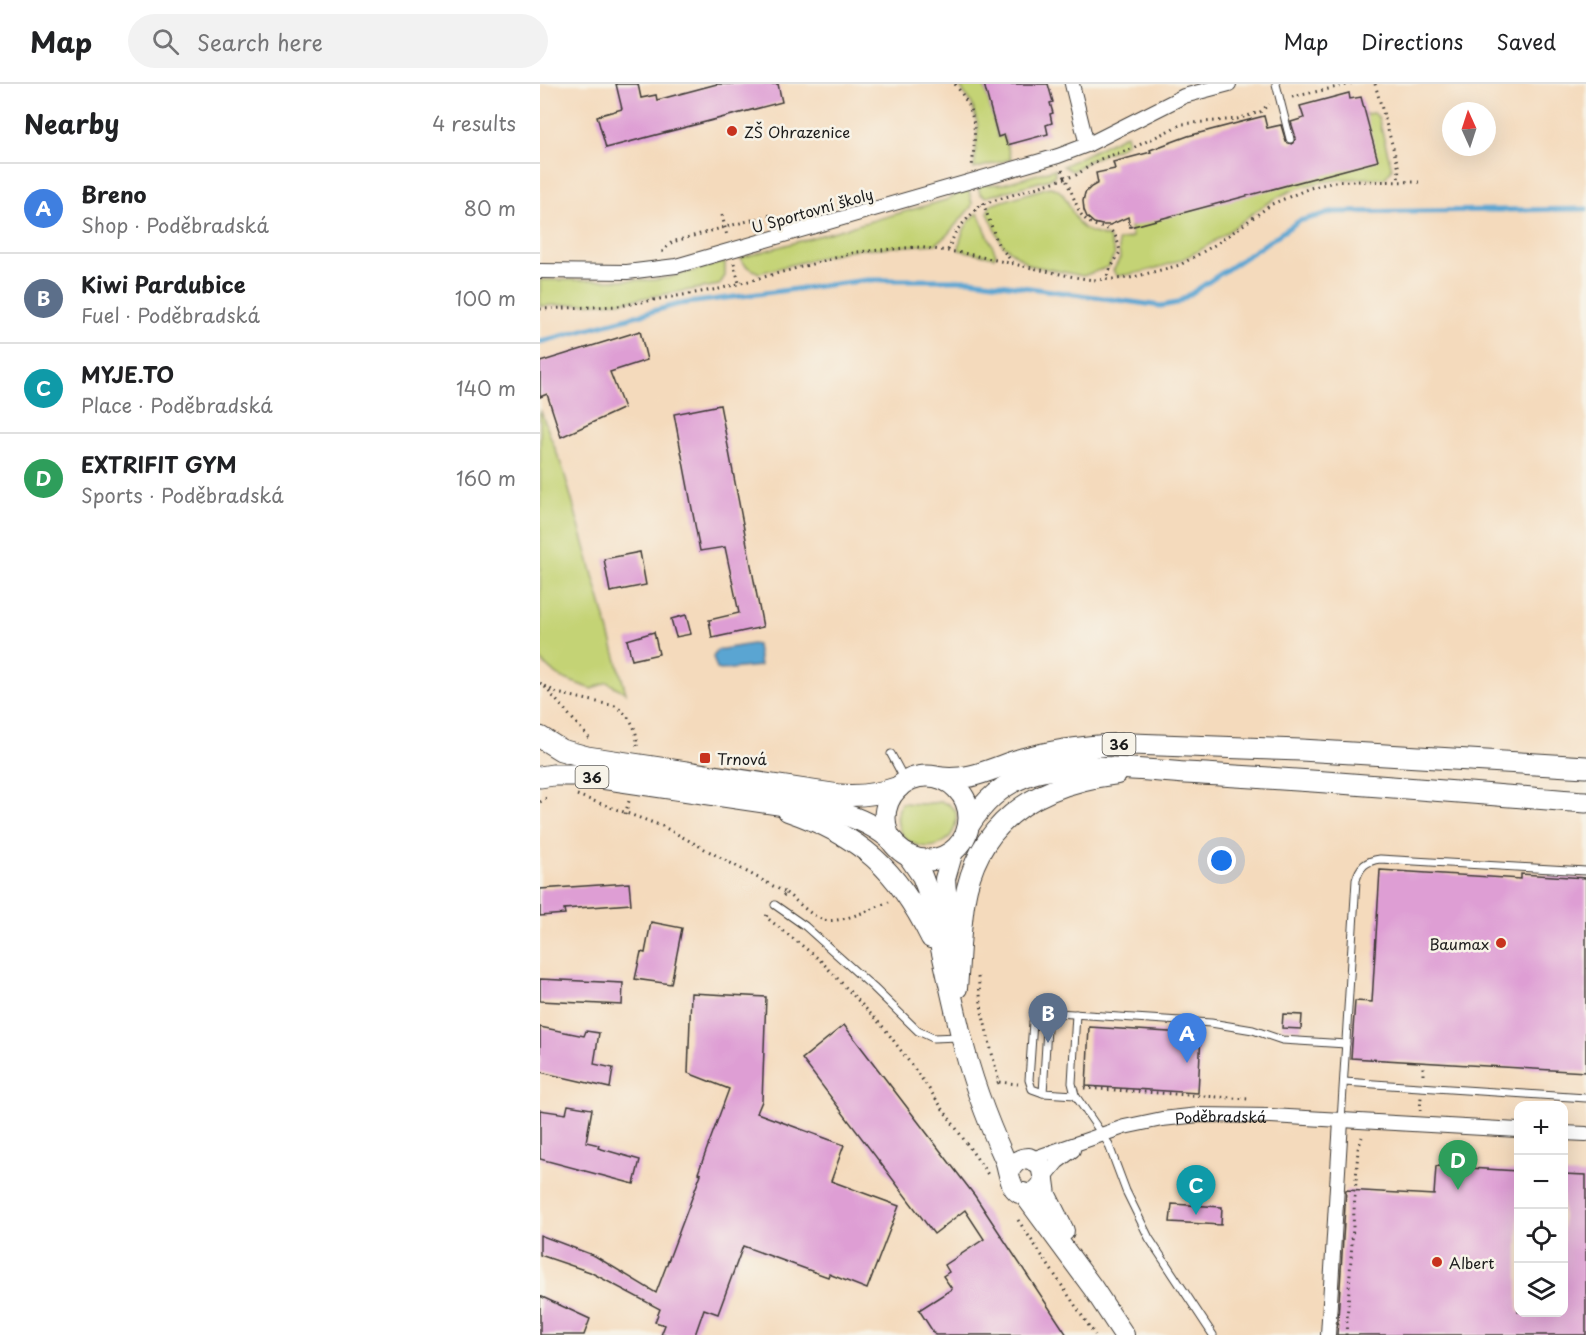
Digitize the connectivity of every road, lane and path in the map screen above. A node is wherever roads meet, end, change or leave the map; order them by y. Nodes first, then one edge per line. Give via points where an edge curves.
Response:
1 (955, 84) edge
2 (1072, 84) edge
3 (1229, 84) edge
4 (1276, 84) edge
5 (1351, 84) edge
6 (1375, 84) edge
7 (1280, 99) junction
8 (1290, 139) dead end
9 (1088, 145) junction
10 (1059, 156) junction
11 (1064, 178) junction
12 (973, 181) junction
13 (1398, 181) junction
14 (1419, 182) dead end
15 (983, 203) junction
16 (792, 223) dead end
17 (948, 250) junction
18 (659, 254) dead end
19 (1014, 265) junction
20 (540, 271) edge
21 (1106, 280) junction
22 (540, 309) edge
23 (540, 683) edge
24 (545, 687) junction
25 (540, 739) edge
26 (594, 745) dead end
27 (636, 750) dead end
28 (891, 754) dead end
29 (540, 766) edge
30 (1586, 766) edge
31 (1141, 770) junction
32 (540, 777) edge
33 (941, 778) junction
34 (903, 784) junction
35 (567, 792) dead end
36 (558, 793) dead end
37 (630, 797) dead end
38 (750, 800) junction
39 (540, 802) edge
40 (1586, 802) edge
41 (626, 814) junction
42 (969, 825) junction
43 (900, 848) junction
44 (953, 851) junction
45 (1586, 871) edge
46 (775, 905) junction
47 (955, 1006) junction
48 (1048, 1012) junction
49 (1076, 1014) junction
50 (961, 1037) junction
51 (1346, 1044) junction
52 (999, 1082) dead end
53 (1344, 1082) junction
54 (1030, 1085) junction
55 (1074, 1091) junction
56 (1043, 1093) junction
57 (980, 1095) junction
58 (1586, 1098) edge
59 (1253, 1099) dead end
60 (1341, 1127) junction
61 (1514, 1130) edge
62 (1568, 1133) edge
63 (1103, 1134) junction
64 (1586, 1134) edge
65 (1029, 1159) junction
66 (1000, 1176) junction
67 (1044, 1179) junction
68 (1023, 1193) junction
69 (1013, 1213) dead end
70 (1121, 1330) edge
71 (1095, 1335) edge
72 (1213, 1335) edge
73 (1328, 1335) edge
74 (1346, 1335) edge

1 - 12 path via 968,102 976,131
2 - 9 street
3 - 9 street, U Sportovní školy via 1184,96
4 - 7 lane
5 - 7 path
6 - 13 path via 1399,170
7 - 8 lane
7 - 11 path via 1244,117 1182,124
9 - 10 street, U Sportovní školy
10 - 11 path
10 - 12 street, U Sportovní školy
11 - 15 path
11 - 21 path via 1084,219 1115,234 1120,252
12 - 20 street, U Sportovní školy via 676,266 627,272
13 - 14 path
13 - 21 path via 1334,182 1310,188 1272,204 1180,265
15 - 17 path via 956,231
15 - 19 path via 998,244
16 - 18 path via 771,215 672,242
17 - 19 path
17 - 22 path via 857,252 719,288 618,306
19 - 21 path
23 - 24 path
24 - 26 path
24 - 27 path via 623,711 634,726
25 - 29 main road, 36
25 - 34 main road, 36 via 587,757 839,795 867,796
28 - 34 lane
30 - 33 main road, 36 via 1132,744 1053,752 968,777
31 - 40 main road, 36
31 - 42 main road, 36 via 1078,768 1032,774 997,791
31 - 47 street via 1061,786 1018,809 994,832 977,860 967,890
32 - 38 main road, 36 via 581,775
33 - 34 main road, 36 via 923,776
33 - 42 main road via 963,796
34 - 43 main road via 893,795 886,813 889,833
35 - 41 path
36 - 39 path
37 - 41 path
38 - 43 main road, 36 via 851,816 874,826
38 - 47 street via 821,824 878,860 908,895 921,918
41 - 46 path via 662,826 786,893
42 - 44 main road, 36
43 - 44 main road, 36 via 916,858 935,859
43 - 47 street via 927,889
44 - 47 street via 945,879
45 - 51 lane via 1380,859 1366,863 1356,880
46 - 50 lane via 805,926 918,1031 941,1040
46 - 66 path via 766,917 820,960 885,1029
47 - 50 street
48 - 49 lane
48 - 54 lane via 1037,1014 1033,1022
48 - 56 lane
49 - 51 lane via 1211,1023 1282,1040
49 - 55 lane
50 - 57 street
51 - 53 lane
52 - 54 path
53 - 58 lane
53 - 60 lane
54 - 56 lane
55 - 56 lane
55 - 59 path
55 - 63 lane
57 - 65 street via 1016,1150
57 - 66 street
60 - 61 street, Poděbradská
60 - 63 street, Poděbradská via 1240,1115 1198,1115 1141,1123
60 - 73 street
60 - 74 path via 1366,1135 1360,1138 1358,1149
62 - 64 street
63 - 65 street, Poděbradská
63 - 67 street, Poděbradská via 1065,1156
63 - 72 lane via 1149,1238
65 - 66 street via 1015,1163
65 - 67 street via 1041,1166
66 - 68 street
67 - 68 street via 1037,1190
67 - 70 street via 1051,1207
68 - 70 street
69 - 71 path

